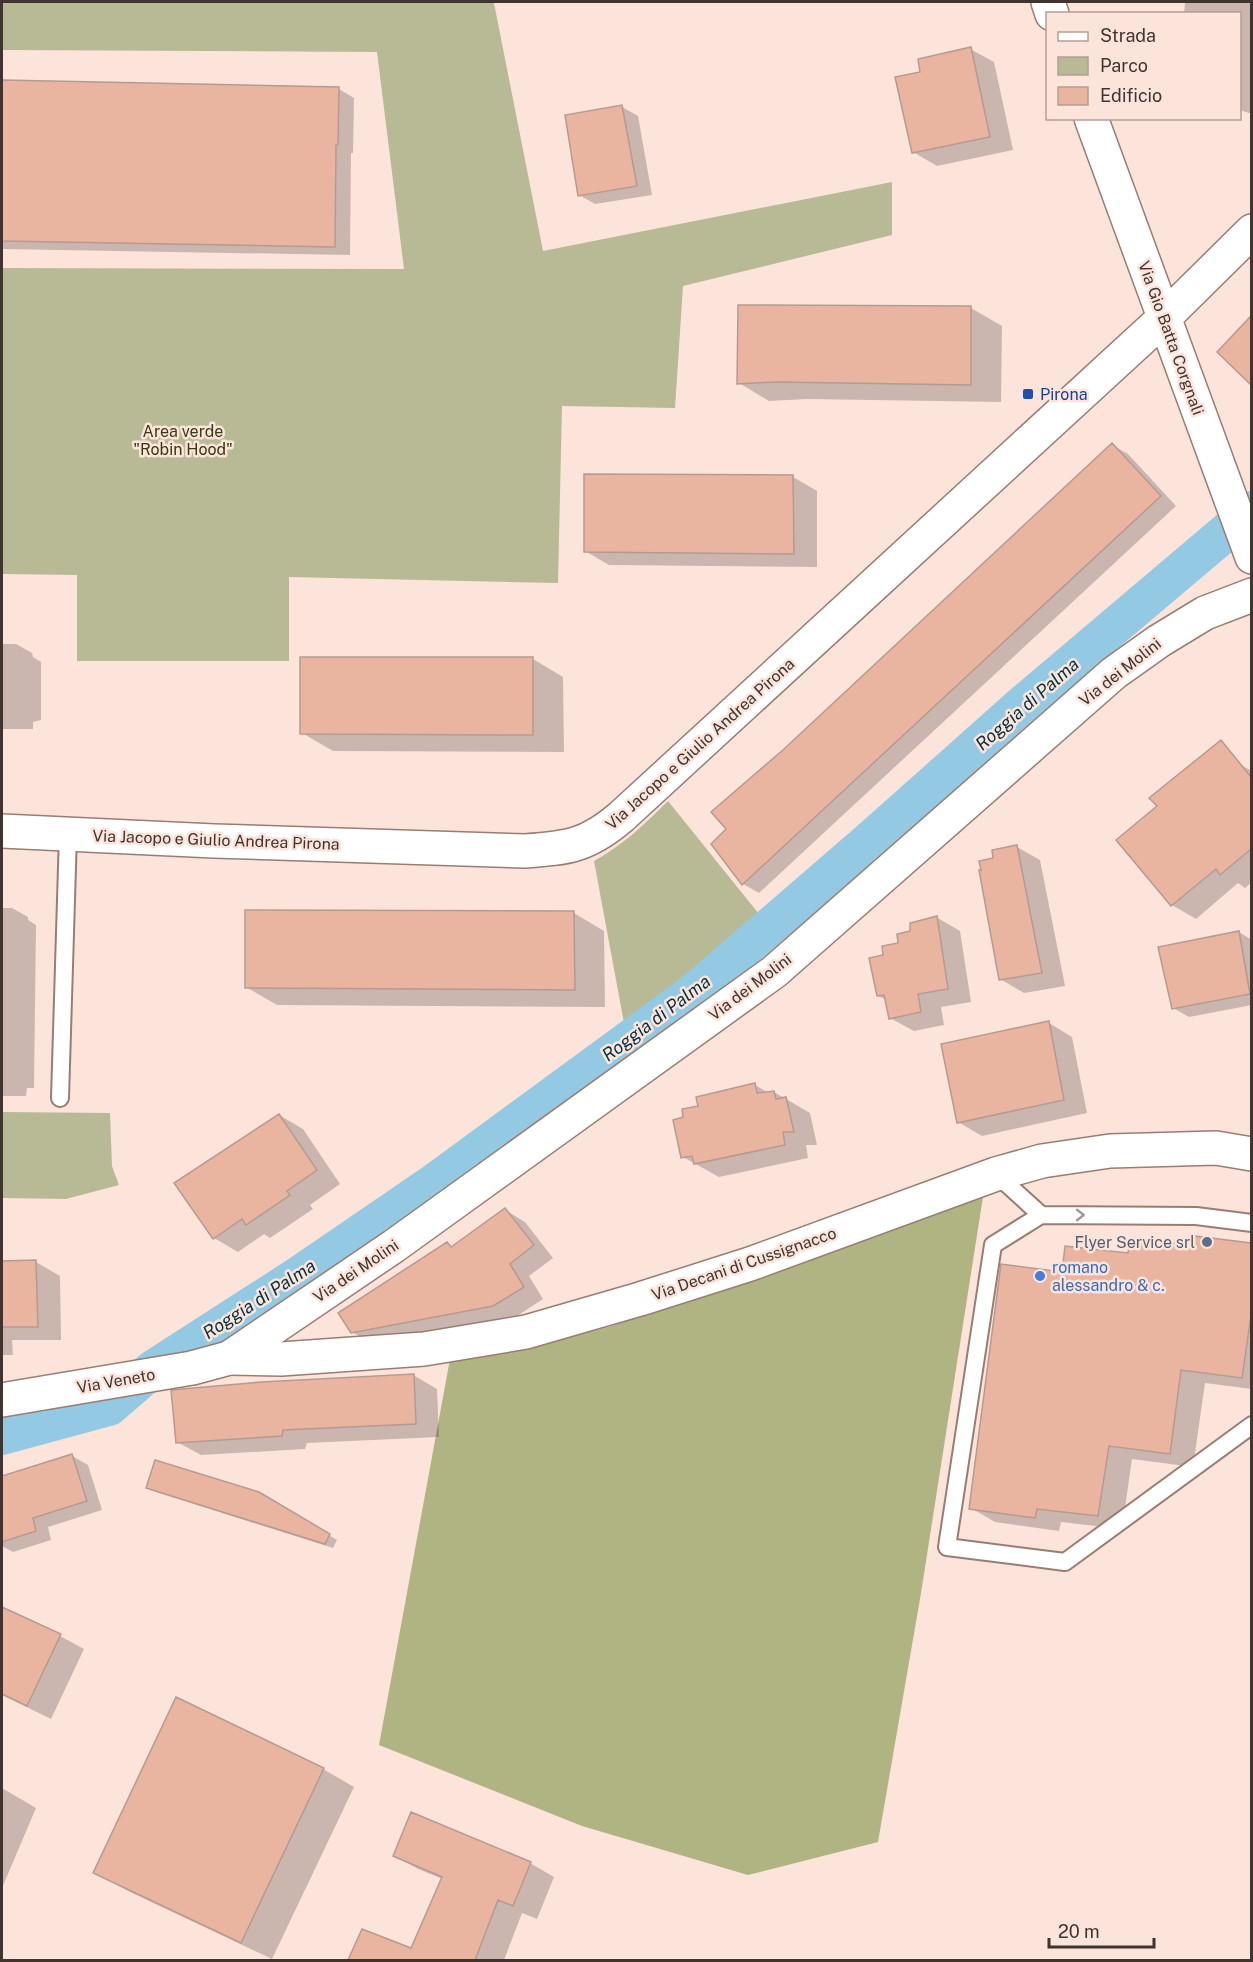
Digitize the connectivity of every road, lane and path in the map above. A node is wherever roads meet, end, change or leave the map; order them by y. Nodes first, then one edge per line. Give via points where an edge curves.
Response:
1 (1091, 120) edge
2 (1251, 231) edge
3 (1163, 319) junction
4 (1251, 557) edge
5 (1251, 595) edge
6 (2, 831) edge
7 (68, 834) junction
8 (60, 1098) dead end
9 (1251, 1154) edge
10 (996, 1174) junction
11 (1041, 1215) junction
12 (1251, 1223) edge
13 (230, 1358) junction
14 (2, 1400) edge
15 (1251, 1425) edge

1 - 3 street, Via Gio Batta Corgnali
2 - 3 street, Via Jacopo e Giulio Andrea Pirona
3 - 4 street, Via Gio Batta Corgnali
3 - 7 street, Via Jacopo e Giulio Andrea Pirona via 621,817 580,844 525,851
5 - 13 street, Via dei Molini via 1205,613 1114,674 774,972 394,1246
6 - 7 street, Via Jacopo e Giulio Andrea Pirona
7 - 8 lane
9 - 10 street, Via Decani di Cussignacco via 1216,1148 1110,1151 1042,1161
10 - 11 lane
10 - 13 street, Via Decani di Cussignacco via 750,1264 526,1332 424,1349 281,1359
11 -> 12 lane via 1196,1216
11 - 15 lane via 993,1245 947,1547 1065,1562
13 - 14 street, Via Veneto

